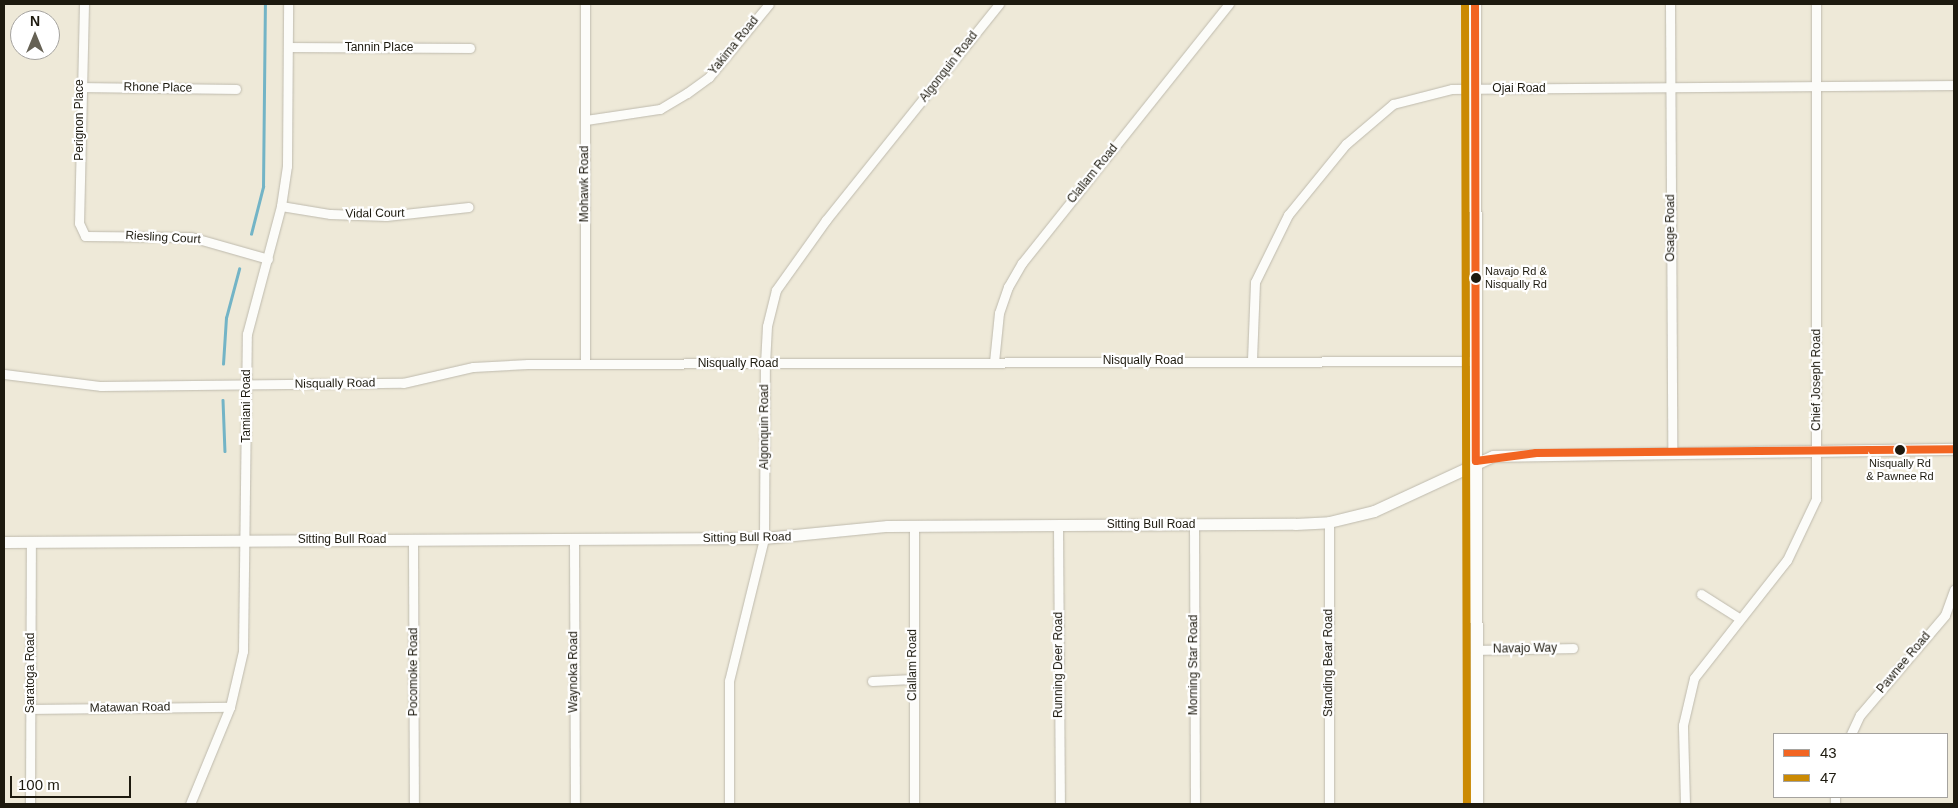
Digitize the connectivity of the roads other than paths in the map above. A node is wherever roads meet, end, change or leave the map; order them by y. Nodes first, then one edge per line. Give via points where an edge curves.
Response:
1 (84, 4) edge
2 (288, 4) edge
3 (585, 4) edge
4 (768, 4) edge
5 (999, 4) edge
6 (1229, 4) edge
7 (1475, 4) edge
8 (1670, 4) edge
9 (1816, 4) edge
10 (288, 47) junction
11 (470, 48) dead end
12 (1954, 85) edge
13 (80, 87) junction
14 (1816, 87) junction
15 (1672, 88) junction
16 (236, 89) dead end
17 (1475, 89) junction
18 (586, 120) junction
19 (281, 206) junction
20 (469, 207) dead end
21 (85, 236) joint
22 (268, 259) junction
23 (1252, 360) junction
24 (1475, 361) junction
25 (994, 362) junction
26 (585, 363) junction
27 (764, 364) junction
28 (4, 374) edge
29 (246, 385) junction
30 (1954, 449) edge
31 (1818, 450) junction
32 (1672, 452) junction
33 (1476, 461) junction
34 (1329, 522) junction
35 (1194, 525) junction
36 (914, 526) junction
37 (1058, 526) junction
38 (764, 538) junction
39 (574, 539) junction
40 (413, 540) junction
41 (247, 541) junction
42 (4, 542) edge
43 (31, 542) junction
44 (1954, 590) edge
45 (1701, 594) dead end
46 (1739, 618) junction
47 (1573, 648) dead end
48 (1477, 650) junction
49 (912, 679) junction
50 (872, 681) dead end
51 (230, 707) junction
52 (30, 709) junction
53 (1851, 733) edge
54 (30, 804) edge
55 (190, 804) edge
56 (414, 804) edge
57 (575, 804) edge
58 (729, 804) edge
59 (914, 804) edge
60 (1060, 804) edge
61 (1195, 804) edge
62 (1329, 804) edge
63 (1477, 804) edge
64 (1685, 804) edge

1 - 13 street, Perignon Place
2 - 10 street, Tamiani Road
3 - 18 street, Mohawk Road
4 - 18 street, Yakima Road via 710,77 687,94 660,109
5 - 27 street, Algonquin Road via 826,220 776,290 767,326
6 - 25 street, Clallam Road via 1022,263 1000,313
7 - 17 main road
8 - 15 street, Osage Road
9 - 14 street, Chief Joseph Road
10 - 11 street, Tannin Place
10 - 19 street, Tamiani Road via 287,166
12 - 14 street, Ojai Road
13 - 16 street, Rhone Place
13 - 21 street, Perignon Place via 80,223
14 - 15 street, Ojai Road
14 - 31 street, Chief Joseph Road
15 - 17 street, Ojai Road
15 - 32 street, Osage Road
17 - 23 street, Ojai Road via 1422,94 1393,104 1346,144 1288,215 1255,282
17 - 24 main road
18 - 26 street, Mohawk Road
19 - 20 street, Vidal Court via 330,214 386,216
19 - 22 street, Tamiani Road
21 - 22 street, Riesling Court via 191,237
22 - 29 street, Tamiani Road via 254,300 248,334
23 - 24 street, Nisqually Road
23 - 25 street, Nisqually Road
24 - 33 main road
25 - 27 street, Nisqually Road
26 - 27 street, Nisqually Road
26 - 29 street, Nisqually Road via 473,366 403,383
27 - 38 street, Algonquin Road
28 - 29 street, Nisqually Road via 101,386
29 - 41 street, Tamiani Road
30 - 31 street
31 - 32 street
31 - 46 street, Chief Joseph Road via 1816,499 1808,522 1787,560
32 - 33 street via 1536,453
33 - 34 street, Sitting Bull Road via 1405,499
33 - 48 main road
34 - 35 street, Sitting Bull Road
34 - 62 street, Standing Bear Road
35 - 37 street, Sitting Bull Road
35 - 61 street, Morning Star Road
36 - 37 street, Sitting Bull Road
36 - 38 street, Sitting Bull Road
36 - 49 street, Clallam Road
37 - 60 street, Running Deer Road
38 - 39 street, Sitting Bull Road
38 - 58 street, Algonquin Road via 729,681
39 - 40 street, Sitting Bull Road
39 - 57 street, Waynoka Road
40 - 41 street, Sitting Bull Road
40 - 56 street, Pocomoke Road
41 - 43 street, Sitting Bull Road
41 - 51 street, Tamiani Road via 243,651
42 - 43 street, Sitting Bull Road
43 - 52 street, Saratoga Road
44 - 53 street, Pawnee Road via 1945,615 1860,715
45 - 46 street
46 - 64 street, Chief Joseph Road via 1694,678 1686,702
47 - 48 street, Navajo Way
48 - 63 main road
49 - 50 street
49 - 59 street, Clallam Road
51 - 52 street, Matawan Road
51 - 55 street, Tamiani Road
52 - 54 street, Saratoga Road

